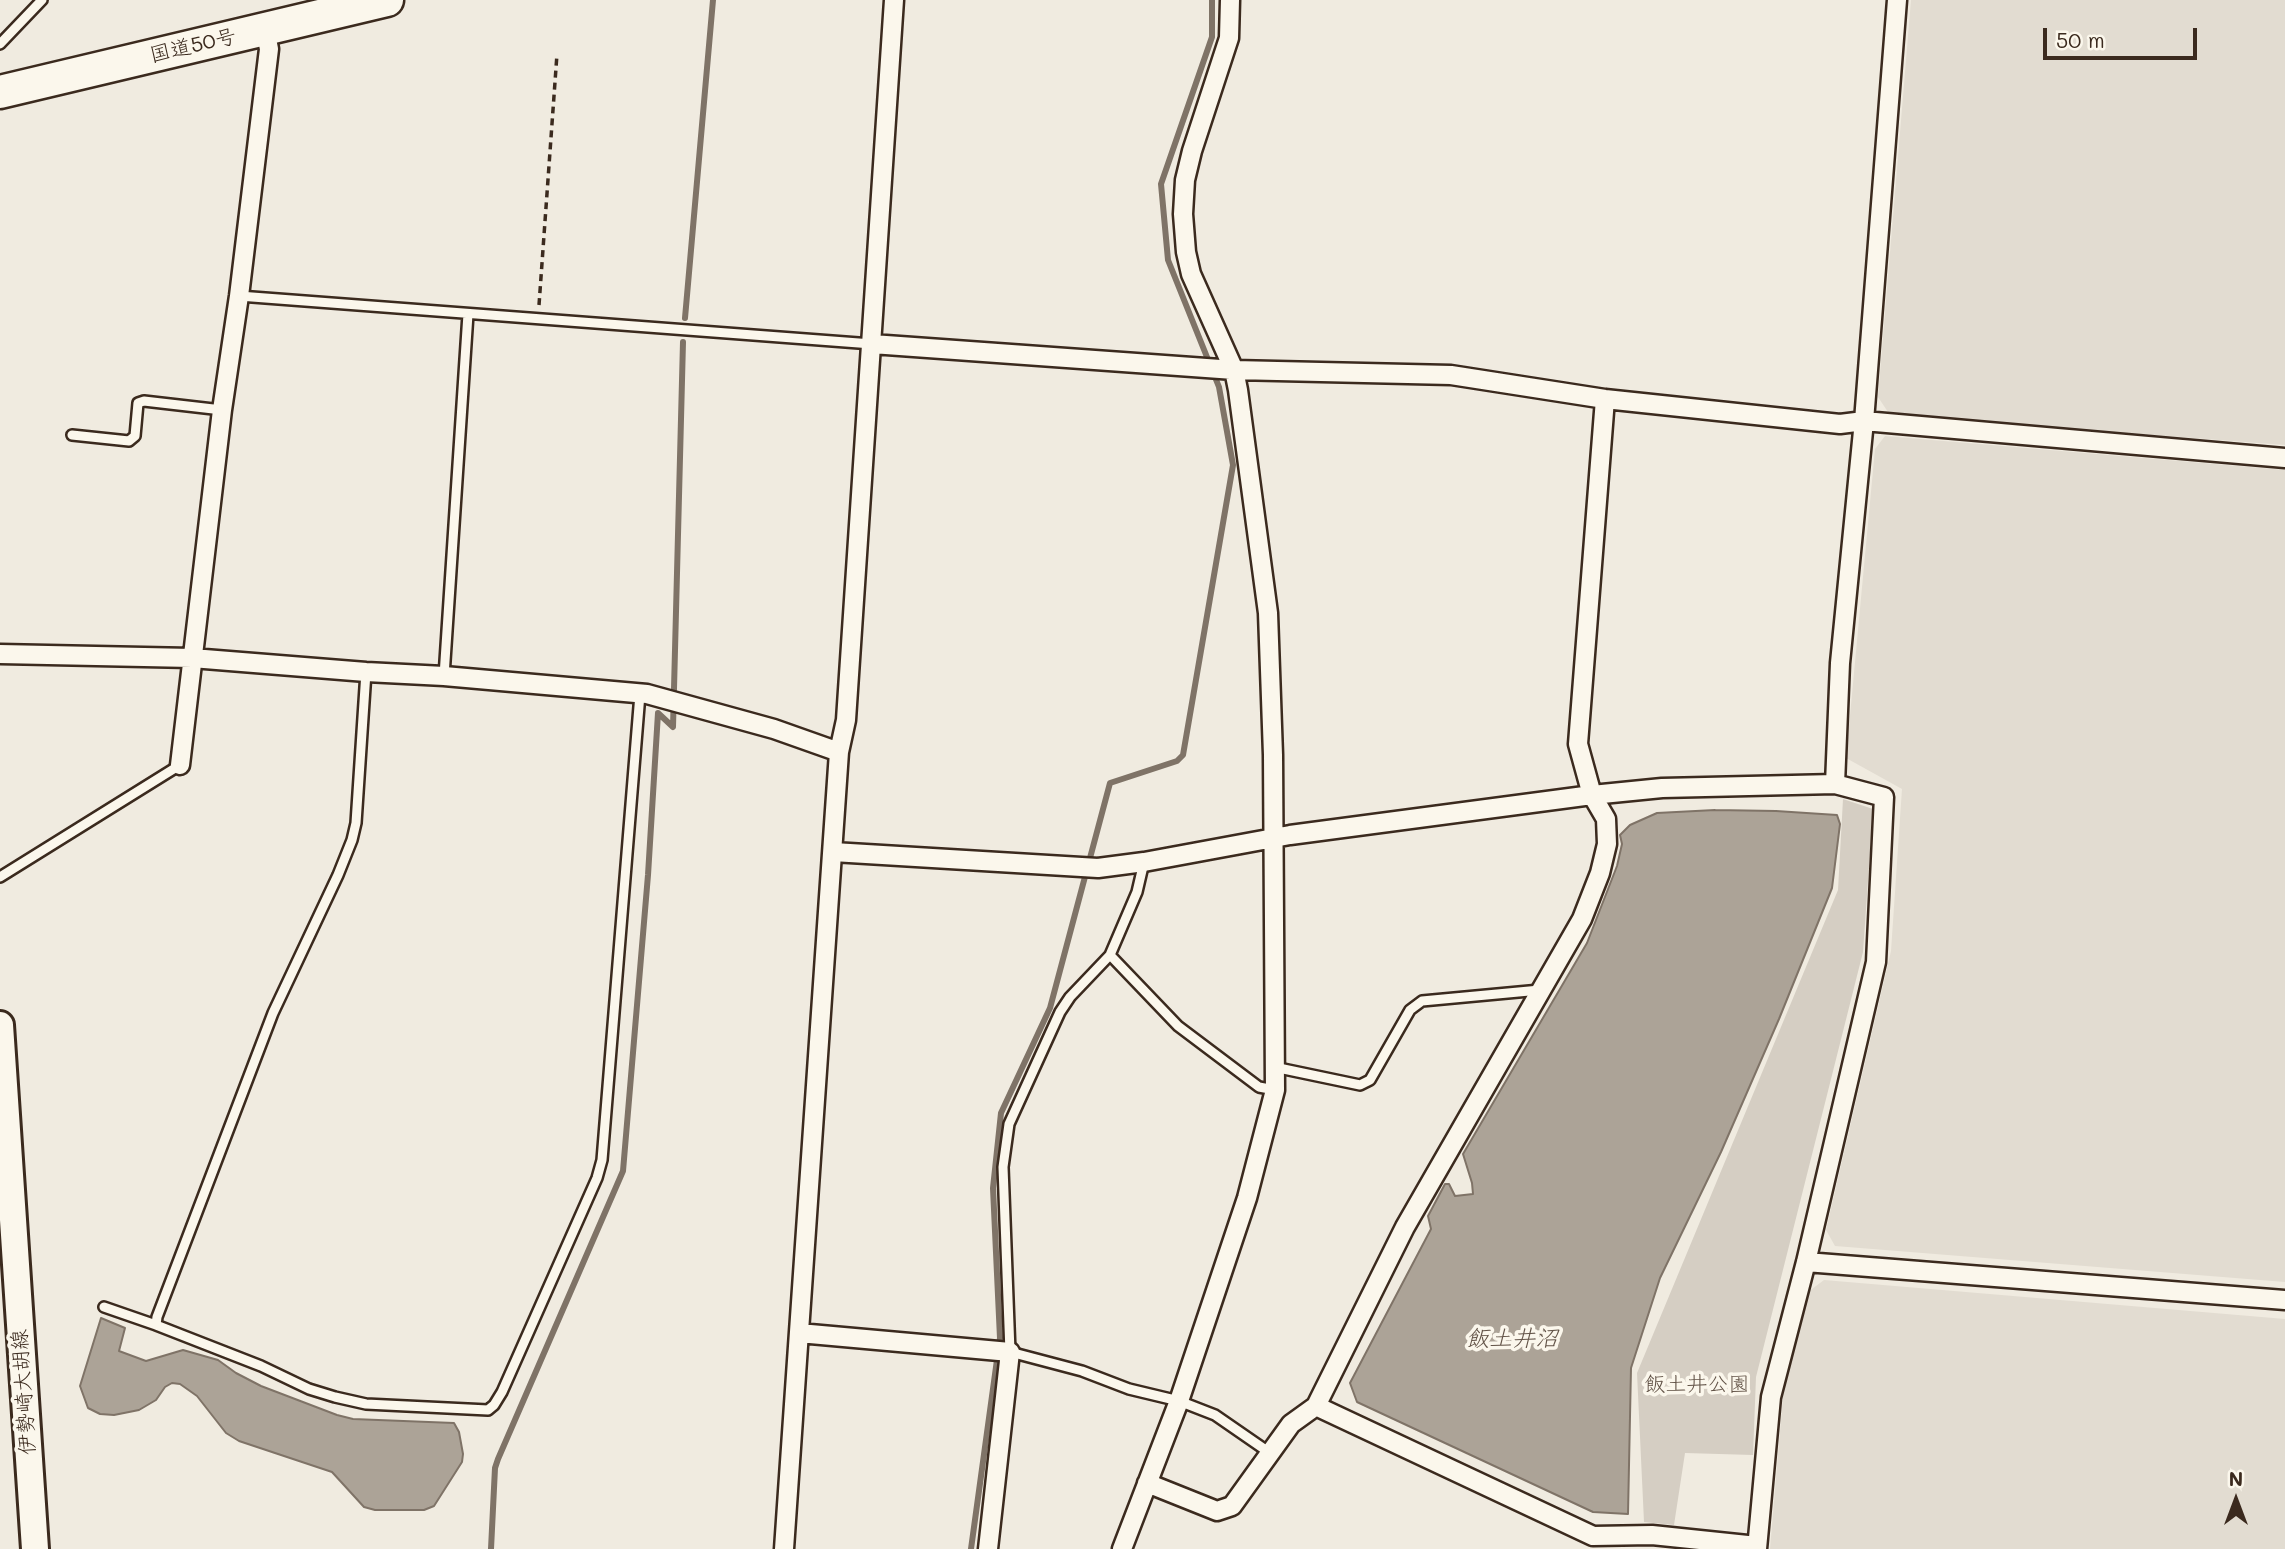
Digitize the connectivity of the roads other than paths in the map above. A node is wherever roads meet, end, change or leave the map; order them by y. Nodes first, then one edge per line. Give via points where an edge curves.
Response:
1 (43, 0) edge
2 (387, 0) edge
3 (894, 0) edge
4 (1230, 0) edge
5 (1897, 0) edge
6 (265, 29) junction
7 (0, 44) edge
8 (0, 92) edge
9 (239, 296) junction
10 (467, 314) junction
11 (872, 344) junction
12 (1234, 370) junction
13 (1605, 399) junction
14 (222, 410) junction
15 (1864, 421) junction
16 (72, 435) dead end
17 (2285, 458) edge
18 (0, 654) edge
19 (192, 658) junction
20 (366, 672) junction
21 (444, 676) junction
22 (640, 694) junction
23 (839, 752) junction
24 (180, 765) joint
25 (1835, 784) junction
26 (1592, 795) junction
27 (1272, 840) junction
28 (833, 852) junction
29 (1144, 862) junction
30 (0, 877) edge
31 (1110, 955) junction
32 (1542, 990) junction
33 (0, 1025) edge
34 (1274, 1067) junction
35 (1275, 1090) junction
36 (1806, 1262) junction
37 (8, 1277) edge
38 (2285, 1300) edge
39 (104, 1307) dead end
40 (156, 1325) junction
41 (799, 1333) junction
42 (1010, 1352) junction
43 (1179, 1401) junction
44 (1316, 1406) junction
45 (1270, 1453) junction
46 (1147, 1483) junction
47 (1757, 1547) edge
48 (36, 1549) edge
49 (783, 1549) edge
50 (988, 1549) edge
51 (1122, 1549) edge

1 - 7 lane
2 - 6 highway, 国道50号
3 - 11 street
4 - 12 street via 1224,59 1192,151 1183,214 1191,274
5 - 15 street
6 - 8 highway, 国道50号
6 - 9 street via 268,49
9 - 10 lane
9 - 14 street
10 - 11 lane
10 - 21 lane
11 - 12 street
11 - 23 street via 846,720
12 - 13 street via 1451,375
12 - 27 street via 1268,613
13 - 15 street via 1840,424
13 - 26 street via 1578,744
14 - 16 lane via 144,401 138,403 135,436 129,441
14 - 19 street
15 - 17 street
15 - 25 street via 1840,663
18 - 19 street
19 - 20 street
19 - 24 street
20 - 21 street
20 - 40 lane via 352,840 273,1013
21 - 22 street
22 - 23 street via 665,697
22 - 40 lane via 602,1160 587,1204 494,1405 488,1410 350,1402
23 - 28 street
24 - 30 lane
25 - 26 street via 1662,788
25 - 36 street via 1884,796 1876,962
26 - 27 street
26 - 32 street via 1606,819 1607,844 1600,873 1582,919
27 - 29 street
27 - 34 street
28 - 29 street via 1075,868
28 - 41 street
29 - 31 lane via 1137,892
31 - 35 lane via 1178,1026 1259,1087
31 - 42 lane via 1060,1012 1009,1124 1003,1167
32 - 34 lane via 1422,1001 1409,1010 1370,1080 1360,1085
32 - 44 street via 1405,1227
33 - 37 main road, 伊勢崎大胡線
34 - 35 street
35 - 43 street via 1247,1198
36 - 38 street
36 - 47 street via 1771,1397
37 - 48 main road, 伊勢崎大胡線
39 - 40 lane
41 - 42 street
41 - 49 street
42 - 43 lane
42 - 50 street
43 - 45 lane via 1215,1415
43 - 46 street
44 - 45 street via 1291,1423
44 - 47 street via 1593,1536 1651,1535
45 - 46 street via 1232,1506 1217,1511
46 - 51 street

